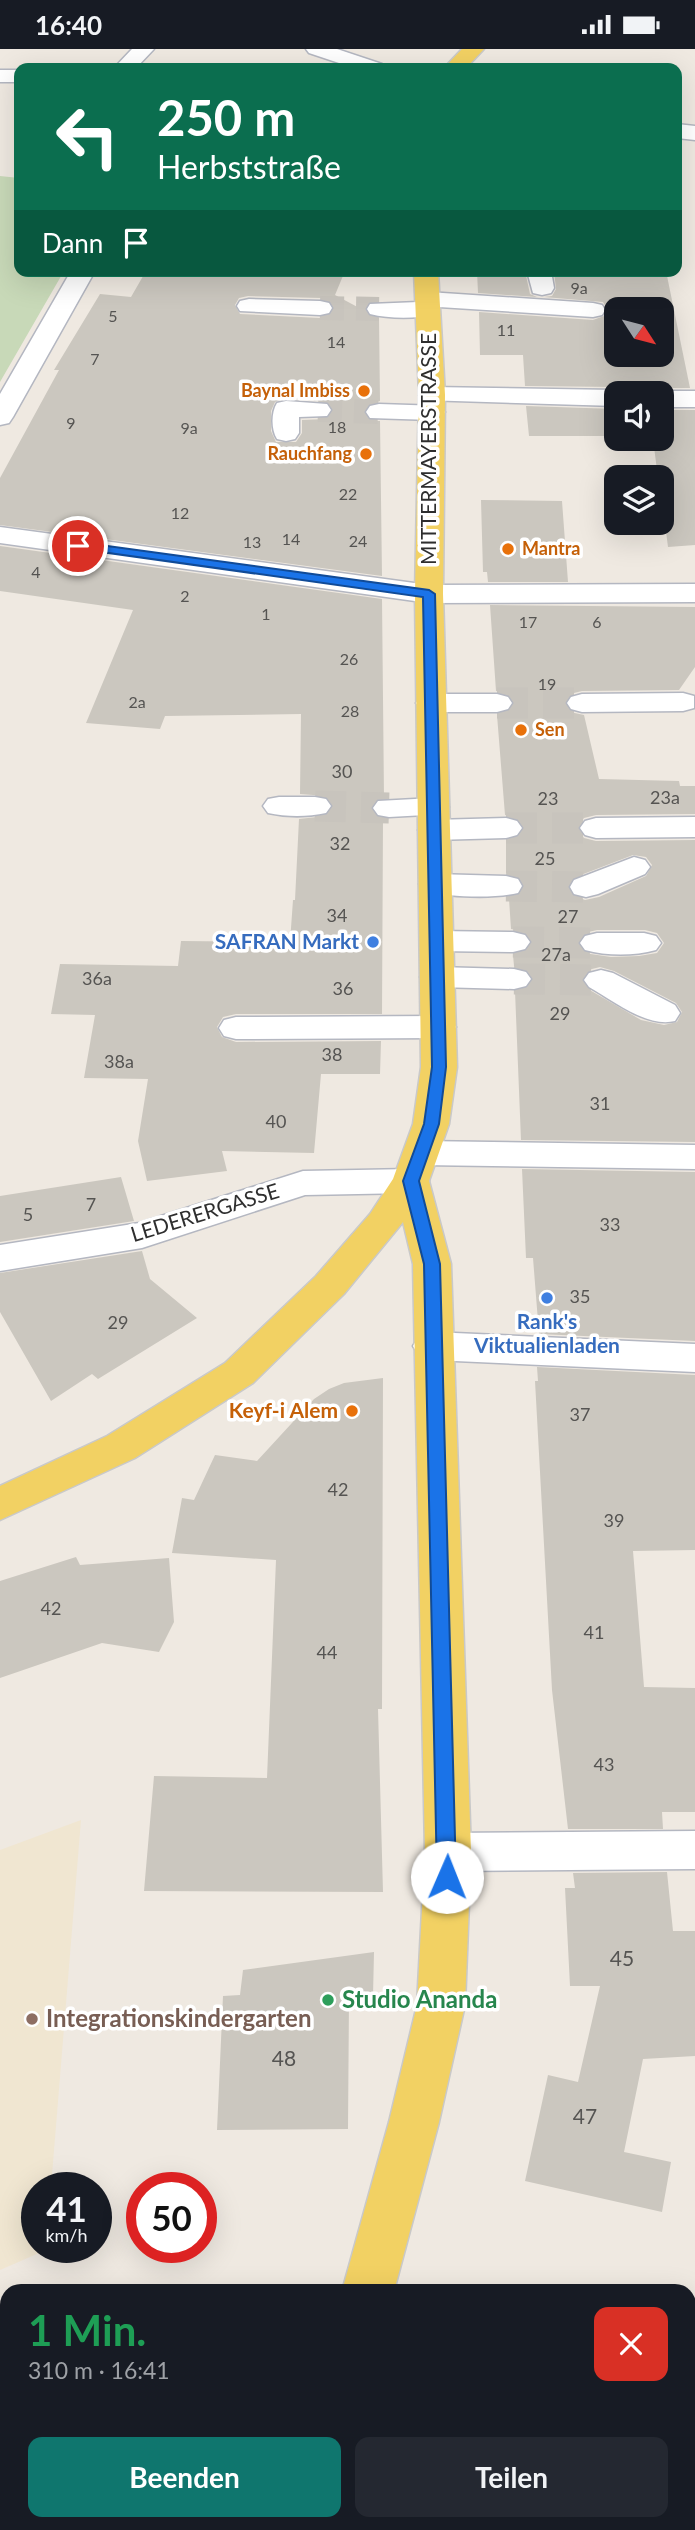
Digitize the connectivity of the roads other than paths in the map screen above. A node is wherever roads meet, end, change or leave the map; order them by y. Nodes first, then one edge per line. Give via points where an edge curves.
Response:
1 (144, 49) edge
2 (316, 49) edge
3 (474, 49) edge
4 (129, 63) edge
5 (360, 63) edge
6 (459, 63) edge
7 (80, 277) edge
8 (427, 293) edge
9 (249, 306) dead end
10 (320, 308) tunnel mouth
11 (379, 309) tunnel mouth
12 (593, 310) dead end
13 (604, 398) edge
14 (674, 399) edge
15 (695, 399) edge
16 (432, 404) junction
17 (318, 410) tunnel mouth
18 (379, 412) tunnel mouth
19 (0, 417) edge
20 (286, 433) dead end
21 (0, 535) edge
22 (695, 593) edge
23 (429, 594) junction
24 (683, 702) dead end
25 (431, 703) junction
26 (497, 703) tunnel mouth
27 (582, 703) tunnel mouth
28 (279, 806) dead end
29 (315, 806) tunnel mouth
30 (389, 808) tunnel mouth
31 (434, 819) junction
32 (695, 827) edge
33 (506, 828) tunnel mouth
34 (596, 828) tunnel mouth
35 (634, 867) dead end
36 (435, 884) junction
37 (506, 886) tunnel mouth
38 (586, 887) tunnel mouth
39 (437, 941) junction
40 (513, 942) tunnel mouth
41 (597, 943) tunnel mouth
42 (644, 943) dead end
43 (437, 977) junction
44 (514, 979) tunnel mouth
45 (601, 980) tunnel mouth
46 (663, 1013) dead end
47 (439, 1027) junction
48 (236, 1028) dead end
49 (695, 1157) edge
50 (416, 1167) junction
51 (0, 1258) edge
52 (433, 1346) junction
53 (695, 1358) edge
54 (0, 1504) edge
55 (695, 1850) edge
56 (448, 1851) junction
57 (370, 2284) edge

1 - 4 street
2 - 5 street
3 - 6 main road
7 - 19 street
8 - 11 street
8 - 12 street
8 - 16 main road, MITTERMAYERSTRASSE
9 - 10 street
13 - 16 street
14 - 15 street
16 - 18 street
16 - 23 main road, MITTERMAYERSTRASSE
17 - 20 street via 286,409
21 - 23 street
22 - 23 street
23 - 25 main road, MITTERMAYERSTRASSE
24 - 27 street
25 - 26 street
25 - 31 main road, MITTERMAYERSTRASSE
28 - 29 street
30 - 31 street
31 - 33 street
31 - 36 main road, MITTERMAYERSTRASSE
32 - 34 street
35 - 38 street
36 - 37 street
36 - 39 main road, MITTERMAYERSTRASSE
39 - 40 street
39 - 43 main road, MITTERMAYERSTRASSE
41 - 42 street
43 - 44 street
43 - 47 main road, MITTERMAYERSTRASSE
45 - 46 street
47 - 48 street
47 - 50 main road, MITTERMAYERSTRASSE via 431,1124
49 - 50 street, LEDERERGASSE
50 - 51 street, LEDERERGASSE via 303,1184 142,1235
50 - 52 main road via 432,1264
50 - 54 main road, MITTERMAYERSTRASSE via 383,1223 330,1285 239,1373 121,1447
52 - 53 street
52 - 56 main road
55 - 56 street
56 - 57 main road via 441,2005

